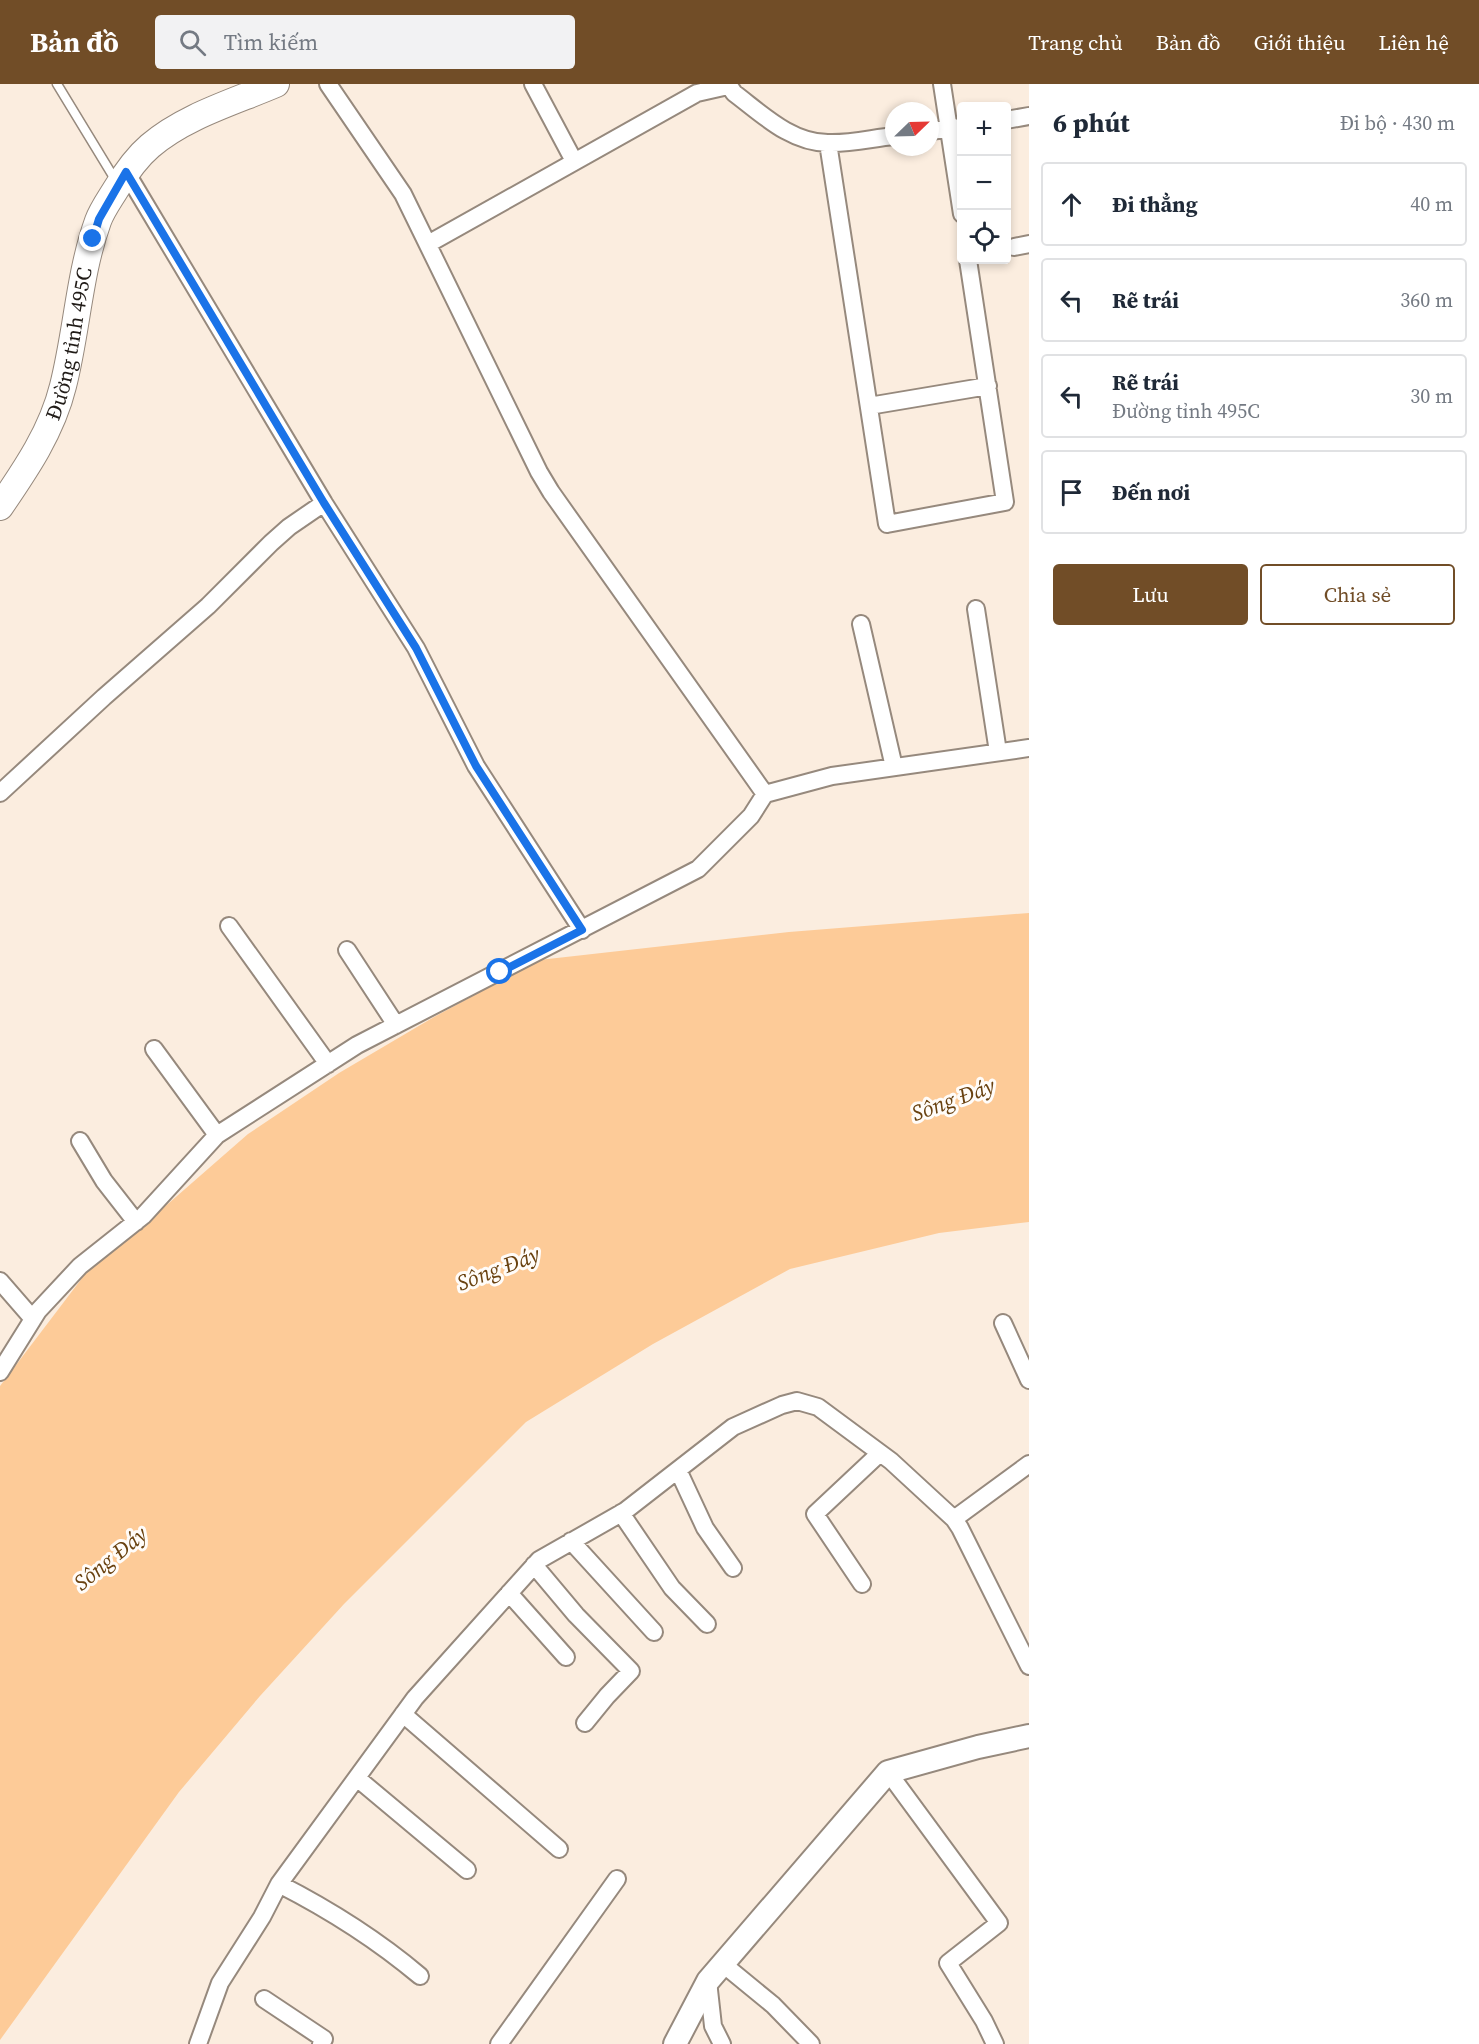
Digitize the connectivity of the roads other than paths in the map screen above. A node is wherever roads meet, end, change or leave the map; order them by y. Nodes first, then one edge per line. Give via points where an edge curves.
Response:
1 (57, 84) edge
2 (276, 84) edge
3 (328, 84) edge
4 (533, 84) edge
5 (942, 84) edge
6 (728, 85) edge
7 (1029, 116) edge
8 (1011, 119) edge
9 (955, 128) edge
10 (939, 130) edge
11 (885, 137) edge
12 (828, 143) junction
13 (574, 161) junction
14 (122, 178) junction
15 (962, 210) edge
16 (428, 244) junction
17 (970, 264) edge
18 (988, 386) junction
19 (869, 406) junction
20 (324, 503) junction
21 (0, 507) edge
22 (976, 609) dead end
23 (861, 624) dead end
24 (1029, 748) edge
25 (999, 752) junction
26 (894, 767) junction
27 (0, 793) edge
28 (765, 794) junction
29 (228, 926) dead end
30 (582, 930) junction
31 (347, 950) dead end
32 (396, 1025) junction
33 (154, 1049) dead end
34 (328, 1064) junction
35 (217, 1135) junction
36 (80, 1141) dead end
37 (136, 1222) junction
38 (0, 1281) edge
39 (33, 1318) junction
40 (1004, 1323) dead end
41 (0, 1372) edge
42 (1029, 1380) edge
43 (880, 1453) junction
44 (1029, 1464) edge
45 (678, 1470) junction
46 (621, 1513) junction
47 (954, 1519) junction
48 (572, 1541) junction
49 (534, 1565) junction
50 (733, 1568) dead end
51 (862, 1584) dead end
52 (509, 1593) junction
53 (707, 1623) dead end
54 (654, 1632) dead end
55 (566, 1657) dead end
56 (1029, 1666) edge
57 (403, 1714) junction
58 (585, 1723) dead end
59 (1029, 1736) edge
60 (888, 1772) junction
61 (357, 1778) junction
62 (559, 1849) dead end
63 (467, 1870) dead end
64 (617, 1879) dead end
65 (279, 1884) junction
66 (723, 1964) junction
67 (420, 1976) dead end
68 (708, 1981) junction
69 (264, 1999) dead end
70 (198, 2044) edge
71 (321, 2044) edge
72 (499, 2044) edge
73 (675, 2044) edge
74 (722, 2044) edge
75 (811, 2044) edge
76 (995, 2044) edge

1 - 14 lane
2 - 14 main road, Đường tỉnh 495C via 170,132 149,147
3 - 16 street via 396,182
4 - 13 street
5 - 9 street
6 - 12 street via 787,132
6 - 13 street via 697,93
7 - 8 street
9 - 10 street
9 - 15 street
11 - 12 street
12 - 19 street
13 - 16 street
14 - 20 street
14 - 21 main road, Đường tỉnh 495C via 99,219 82,279 63,386 49,428
16 - 28 street via 551,492
17 - 18 street
18 - 19 street
18 - 19 street via 1005,502 887,524
20 - 27 street via 271,543 208,606
20 - 30 street via 416,648 476,766
22 - 25 street
23 - 26 street
24 - 25 street
25 - 26 street
26 - 28 street via 832,776
28 - 30 street via 751,816 702,866
29 - 34 street
30 - 32 street
31 - 32 street
32 - 34 street
33 - 35 street
34 - 35 street
35 - 37 street
36 - 37 street via 104,1181
37 - 39 street via 80,1266
38 - 39 street
39 - 41 street
40 - 42 street
43 - 45 street via 818,1407 797,1401 733,1427
43 - 47 street
43 - 51 street via 815,1514
44 - 47 street
45 - 46 street
45 - 50 street via 705,1528
46 - 48 street
46 - 53 street via 670,1584
47 - 56 street
48 - 49 street
48 - 54 street
49 - 52 street
49 - 58 street via 631,1671
52 - 55 street
52 - 57 street
57 - 61 street
57 - 62 street
59 - 60 main road
60 - 66 main road
60 - 76 street via 999,1923 948,1963
61 - 63 street
61 - 65 street
64 - 72 street
65 - 67 street via 353,1925
65 - 70 street via 220,1983
66 - 68 main road
66 - 75 street via 773,2005
68 - 73 main road
68 - 74 street via 713,2026
69 - 71 street via 324,2039

